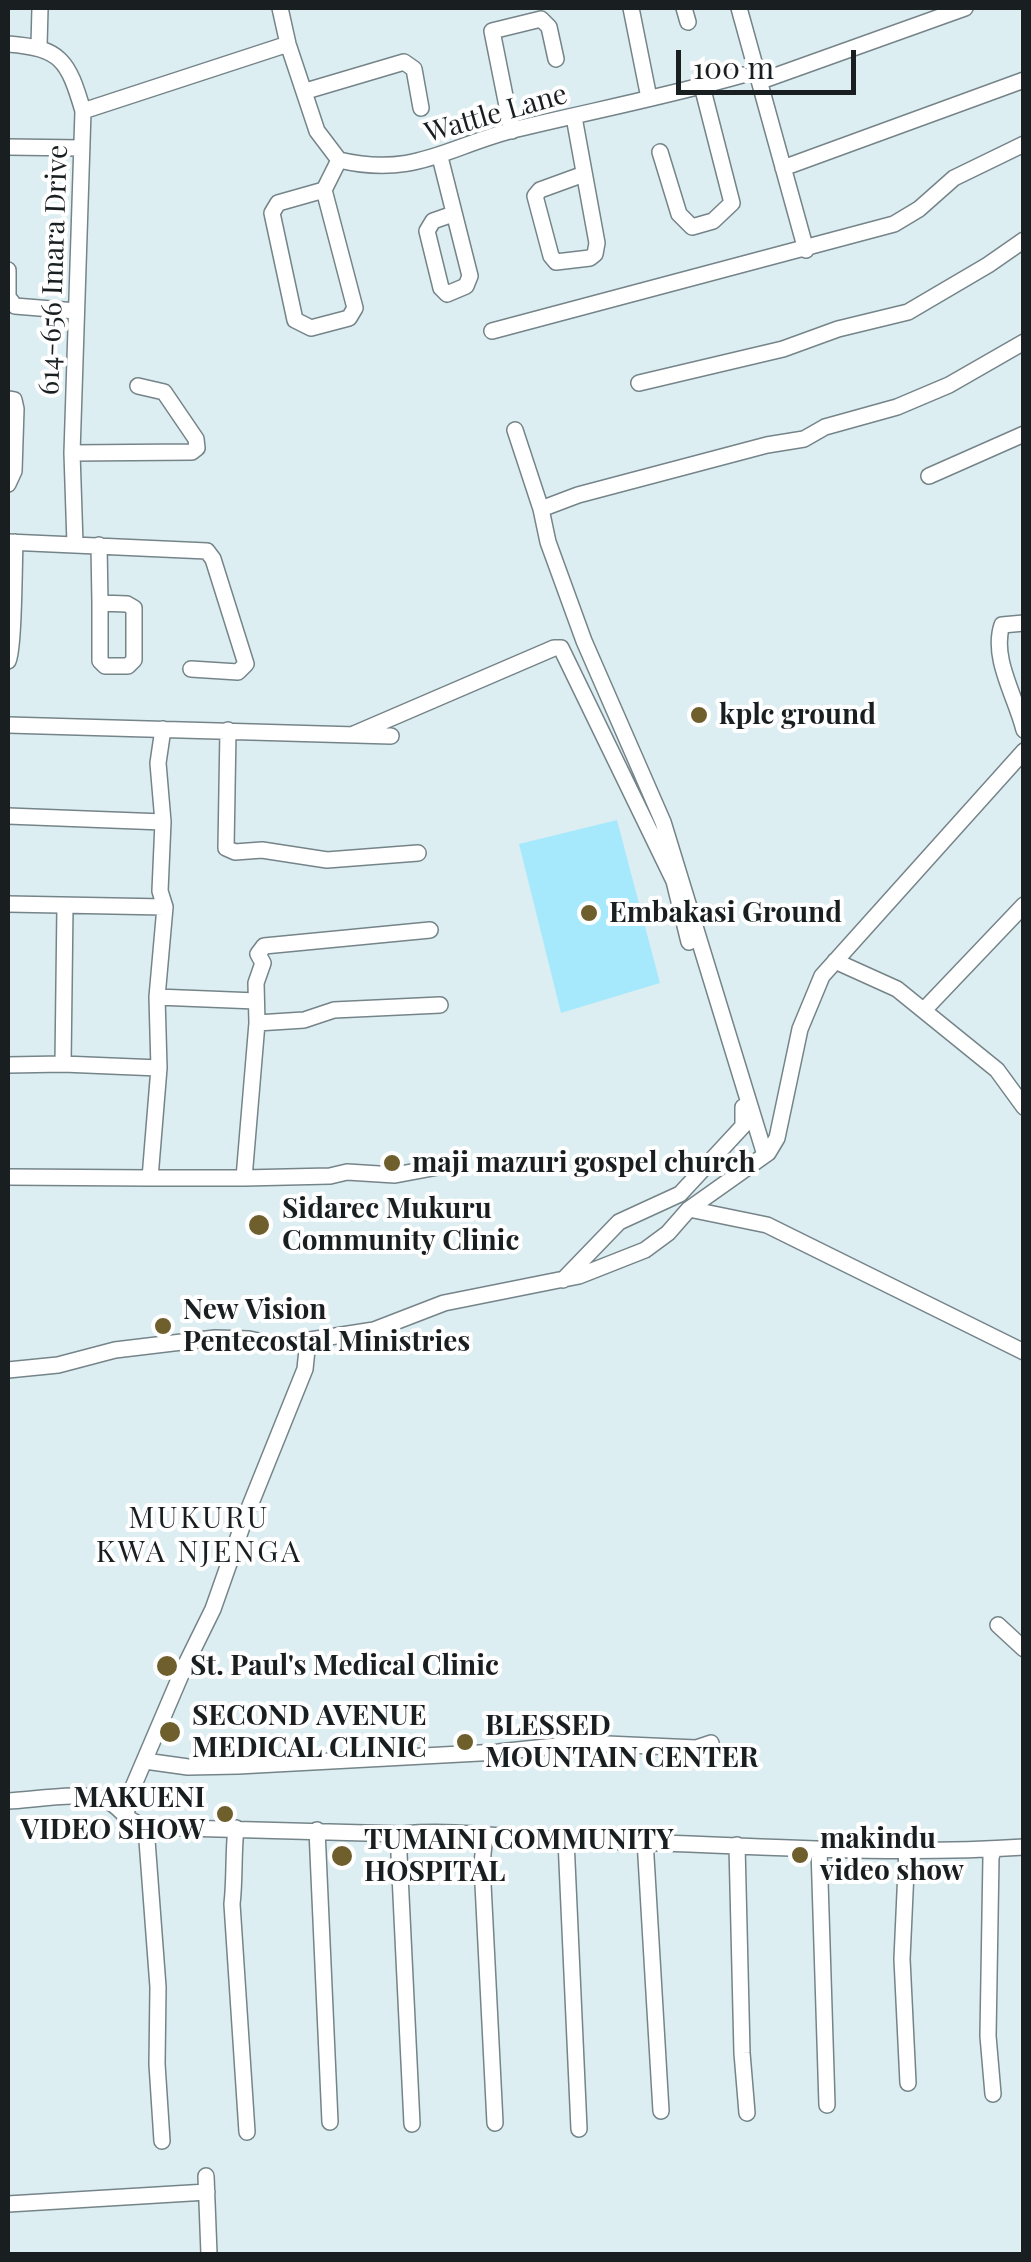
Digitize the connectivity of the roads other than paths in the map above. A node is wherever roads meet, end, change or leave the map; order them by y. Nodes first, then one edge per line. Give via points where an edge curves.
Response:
1 (40, 8) edge
2 (280, 8) edge
3 (631, 8) edge
4 (739, 8) edge
5 (965, 8) edge
6 (8, 44) edge
7 (288, 44) junction
8 (39, 46) junction
9 (556, 59) dead end
10 (742, 75) dead end
11 (1024, 80) edge
12 (761, 81) junction
13 (702, 86) junction
14 (306, 91) junction
15 (649, 98) junction
16 (421, 108) dead end
17 (83, 110) junction
18 (574, 117) junction
19 (512, 130) junction
20 (1024, 144) edge
21 (8, 147) edge
22 (82, 148) junction
23 (660, 152) dead end
24 (440, 157) junction
25 (339, 160) junction
26 (784, 168) junction
27 (584, 174) junction
28 (324, 190) junction
29 (453, 214) junction
30 (1024, 240) edge
31 (806, 250) junction
32 (8, 270) edge
33 (76, 311) junction
34 (492, 330) dead end
35 (1024, 342) edge
36 (638, 384) dead end
37 (143, 387) dead end
38 (8, 398) edge
39 (515, 430) dead end
40 (1024, 434) edge
41 (72, 452) junction
42 (929, 476) dead end
43 (8, 484) edge
44 (541, 509) junction
45 (11, 542) edge
46 (74, 544) junction
47 (100, 545) junction
48 (9, 597) edge
49 (100, 603) dead end
50 (1024, 623) edge
51 (8, 661) edge
52 (191, 669) dead end
53 (8, 725) edge
54 (163, 728) junction
55 (228, 730) junction
56 (1024, 730) edge
57 (354, 734) junction
58 (391, 736) dead end
59 (1024, 751) edge
60 (8, 816) edge
61 (164, 822) junction
62 (418, 853) dead end
63 (8, 904) edge
64 (1024, 905) edge
65 (64, 906) junction
66 (165, 908) junction
67 (430, 930) dead end
68 (835, 961) junction
69 (157, 997) junction
70 (256, 1001) junction
71 (440, 1006) dead end
72 (924, 1010) junction
73 (257, 1023) junction
74 (63, 1064) junction
75 (8, 1065) edge
76 (159, 1068) junction
77 (1024, 1107) edge
78 (765, 1154) junction
79 (438, 1168) dead end
80 (8, 1176) edge
81 (150, 1178) junction
82 (244, 1178) junction
83 (690, 1209) junction
84 (563, 1280) junction
85 (308, 1340) junction
86 (1024, 1352) edge
87 (8, 1370) edge
88 (998, 1625) dead end
89 (1024, 1648) edge
90 (711, 1743) dead end
91 (145, 1760) junction
92 (8, 1801) edge
93 (125, 1818) junction
94 (146, 1826) junction
95 (236, 1828) junction
96 (317, 1830) junction
97 (402, 1834) junction
98 (485, 1834) junction
99 (566, 1840) junction
100 (646, 1840) junction
101 (737, 1846) junction
102 (1024, 1847) edge
103 (907, 1848) junction
104 (819, 1849) junction
105 (994, 1849) junction
106 (908, 2083) dead end
107 (992, 2094) dead end
108 (827, 2105) dead end
109 (661, 2111) dead end
110 (747, 2113) dead end
111 (330, 2122) dead end
112 (412, 2124) dead end
113 (495, 2124) dead end
114 (579, 2129) dead end
115 (246, 2132) dead end
116 (162, 2141) dead end
117 (8, 2204) edge
118 (210, 2254) edge

1 - 8 street
2 - 7 street
3 - 15 street
4 - 12 street
5 - 12 street
6 - 8 street
7 - 14 street
7 - 17 street
8 - 17 street, 614-656 Imara Drive via 71,74
9 - 19 street via 541,19 492,32
10 - 13 street, Wattle Lane
11 - 26 street
12 - 26 street
13 - 15 street, Wattle Lane
13 - 23 street via 732,203 713,221 692,227 679,214
14 - 16 street via 404,62 414,69
14 - 25 street via 318,131
15 - 18 street, Wattle Lane
17 - 22 street, 614-656 Imara Drive
18 - 19 street, Wattle Lane
18 - 27 street
19 - 24 street, Wattle Lane
20 - 31 street via 954,178 894,224
21 - 22 street
22 - 33 street, 614-656 Imara Drive
24 - 25 street, Wattle Lane via 402,166
24 - 29 street
25 - 28 street
26 - 31 street
27 - 27 street via 535,196 556,262 590,258 596,251
28 - 28 street via 354,312 312,328 294,315 273,208
29 - 29 street via 433,221 427,231 447,294 469,280
30 - 36 street via 908,312
31 - 34 street
32 - 33 street via 8,297 15,306
33 - 41 street, 614-656 Imara Drive
35 - 44 street via 897,407 804,439
37 - 41 street via 164,392 199,444 195,450
38 - 43 street via 16,410
39 - 44 street
40 - 42 street
41 - 46 street, 614-656 Imara Drive
44 - 78 street via 584,640 663,822
45 - 46 street
45 - 48 street
46 - 47 street
47 - 49 street
47 - 52 street via 211,555 246,664 238,672
48 - 51 street
50 - 56 street via 1002,625 1000,631
53 - 54 street
54 - 55 street
54 - 61 street via 158,763
55 - 57 street
55 - 62 street via 226,848 327,860
57 - 58 street
57 - 84 street via 562,648 674,881 745,1121 688,1188 619,1222
59 - 68 street
60 - 61 street
61 - 66 street
63 - 65 street
64 - 72 street
65 - 66 street
65 - 74 street
66 - 69 street
67 - 70 street via 264,946
68 - 72 street via 877,977
68 - 78 street via 800,1029 777,1138
69 - 70 street
69 - 76 street
70 - 73 street
71 - 73 street via 334,1010
72 - 77 street via 997,1070
73 - 82 street
74 - 75 street
74 - 76 street
76 - 81 street
78 - 83 street
79 - 82 street
80 - 81 street
81 - 82 street
83 - 84 street via 645,1250
83 - 86 street via 768,1225
84 - 85 street via 444,1303 374,1330
85 - 87 street via 278,1346 216,1338
85 - 91 street via 305,1370 214,1609
88 - 89 street
90 - 91 street via 585,1743 238,1766
91 - 93 street
92 - 93 street via 94,1797
93 - 94 street
94 - 95 street
94 - 116 street
95 - 96 street
95 - 115 street via 232,1904
96 - 97 street
96 - 111 street
97 - 98 street
97 - 112 street
98 - 99 street
98 - 113 street
99 - 100 street
99 - 114 street
100 - 101 street
100 - 109 street
101 - 104 street
101 - 110 street
102 - 105 street
103 - 104 street
103 - 105 street
103 - 106 street via 902,1959
104 - 108 street
105 - 107 street
117 - 118 street via 206,2184

